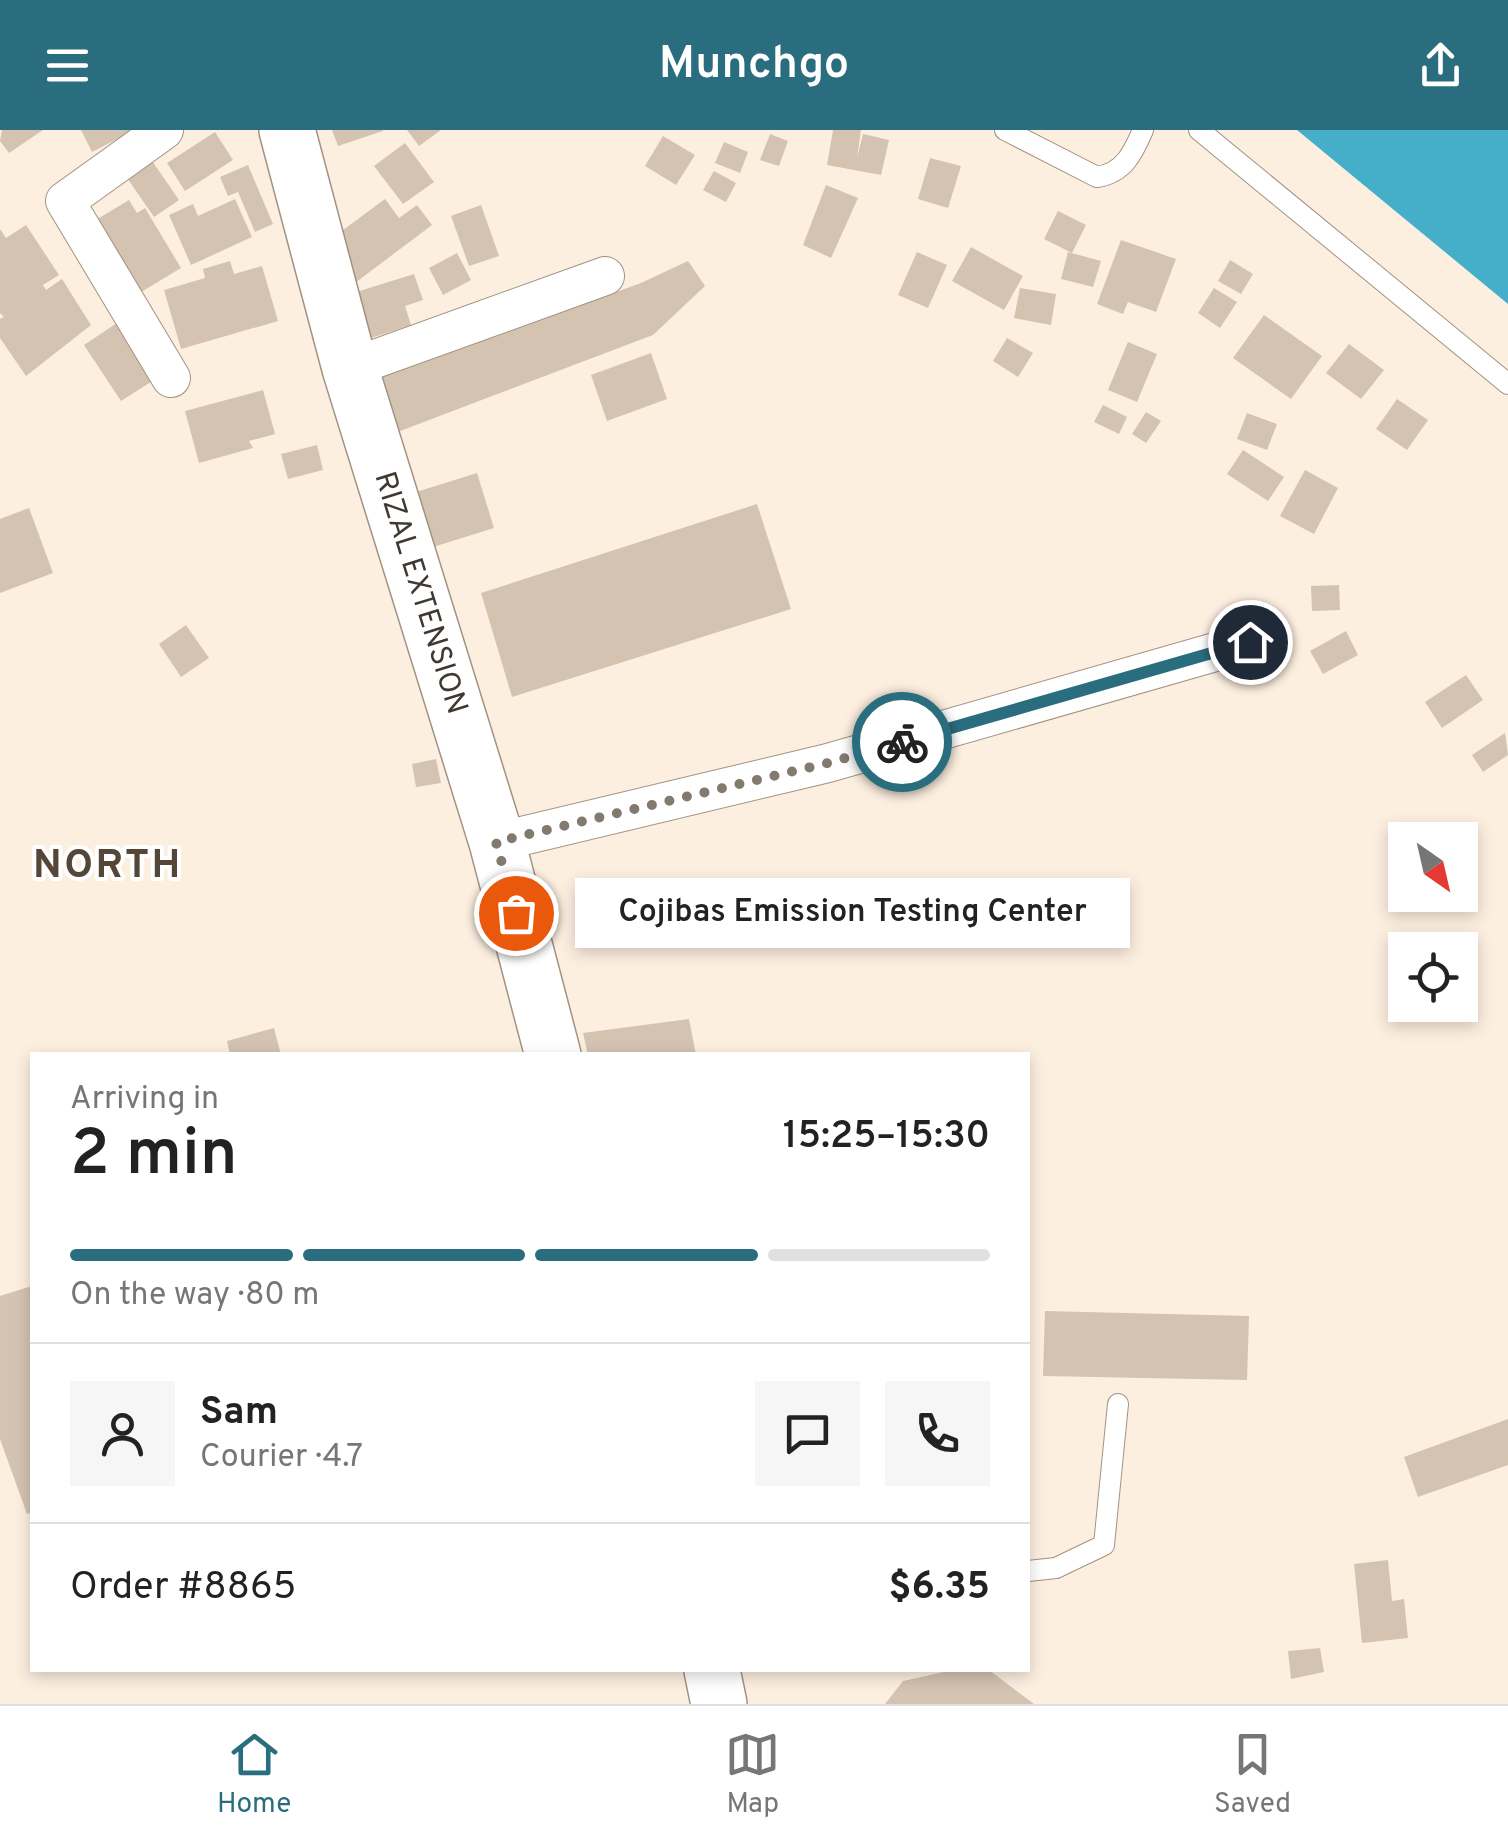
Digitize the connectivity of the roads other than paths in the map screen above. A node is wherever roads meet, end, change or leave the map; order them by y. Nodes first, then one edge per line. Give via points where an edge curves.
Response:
1 (164, 130) edge
2 (287, 130) edge
3 (1004, 130) edge
4 (1143, 130) edge
5 (1199, 130) edge
6 (605, 276) dead end
7 (350, 368) junction
8 (171, 378) dead end
9 (1508, 384) edge
10 (1250, 642) dead end
11 (496, 842) junction
12 (552, 1052) edge
13 (1118, 1404) dead end
14 (1030, 1571) edge
15 (712, 1672) edge
16 (719, 1704) edge

1 - 8 street via 66,201
2 - 7 street, RIZAL EXTENSION
3 - 4 lane via 1097,177 1122,167
5 - 9 lane
6 - 7 street
7 - 11 street, RIZAL EXTENSION
10 - 11 street via 828,763
11 - 12 street, RIZAL EXTENSION
13 - 14 lane via 1104,1545 1056,1568
15 - 16 street

